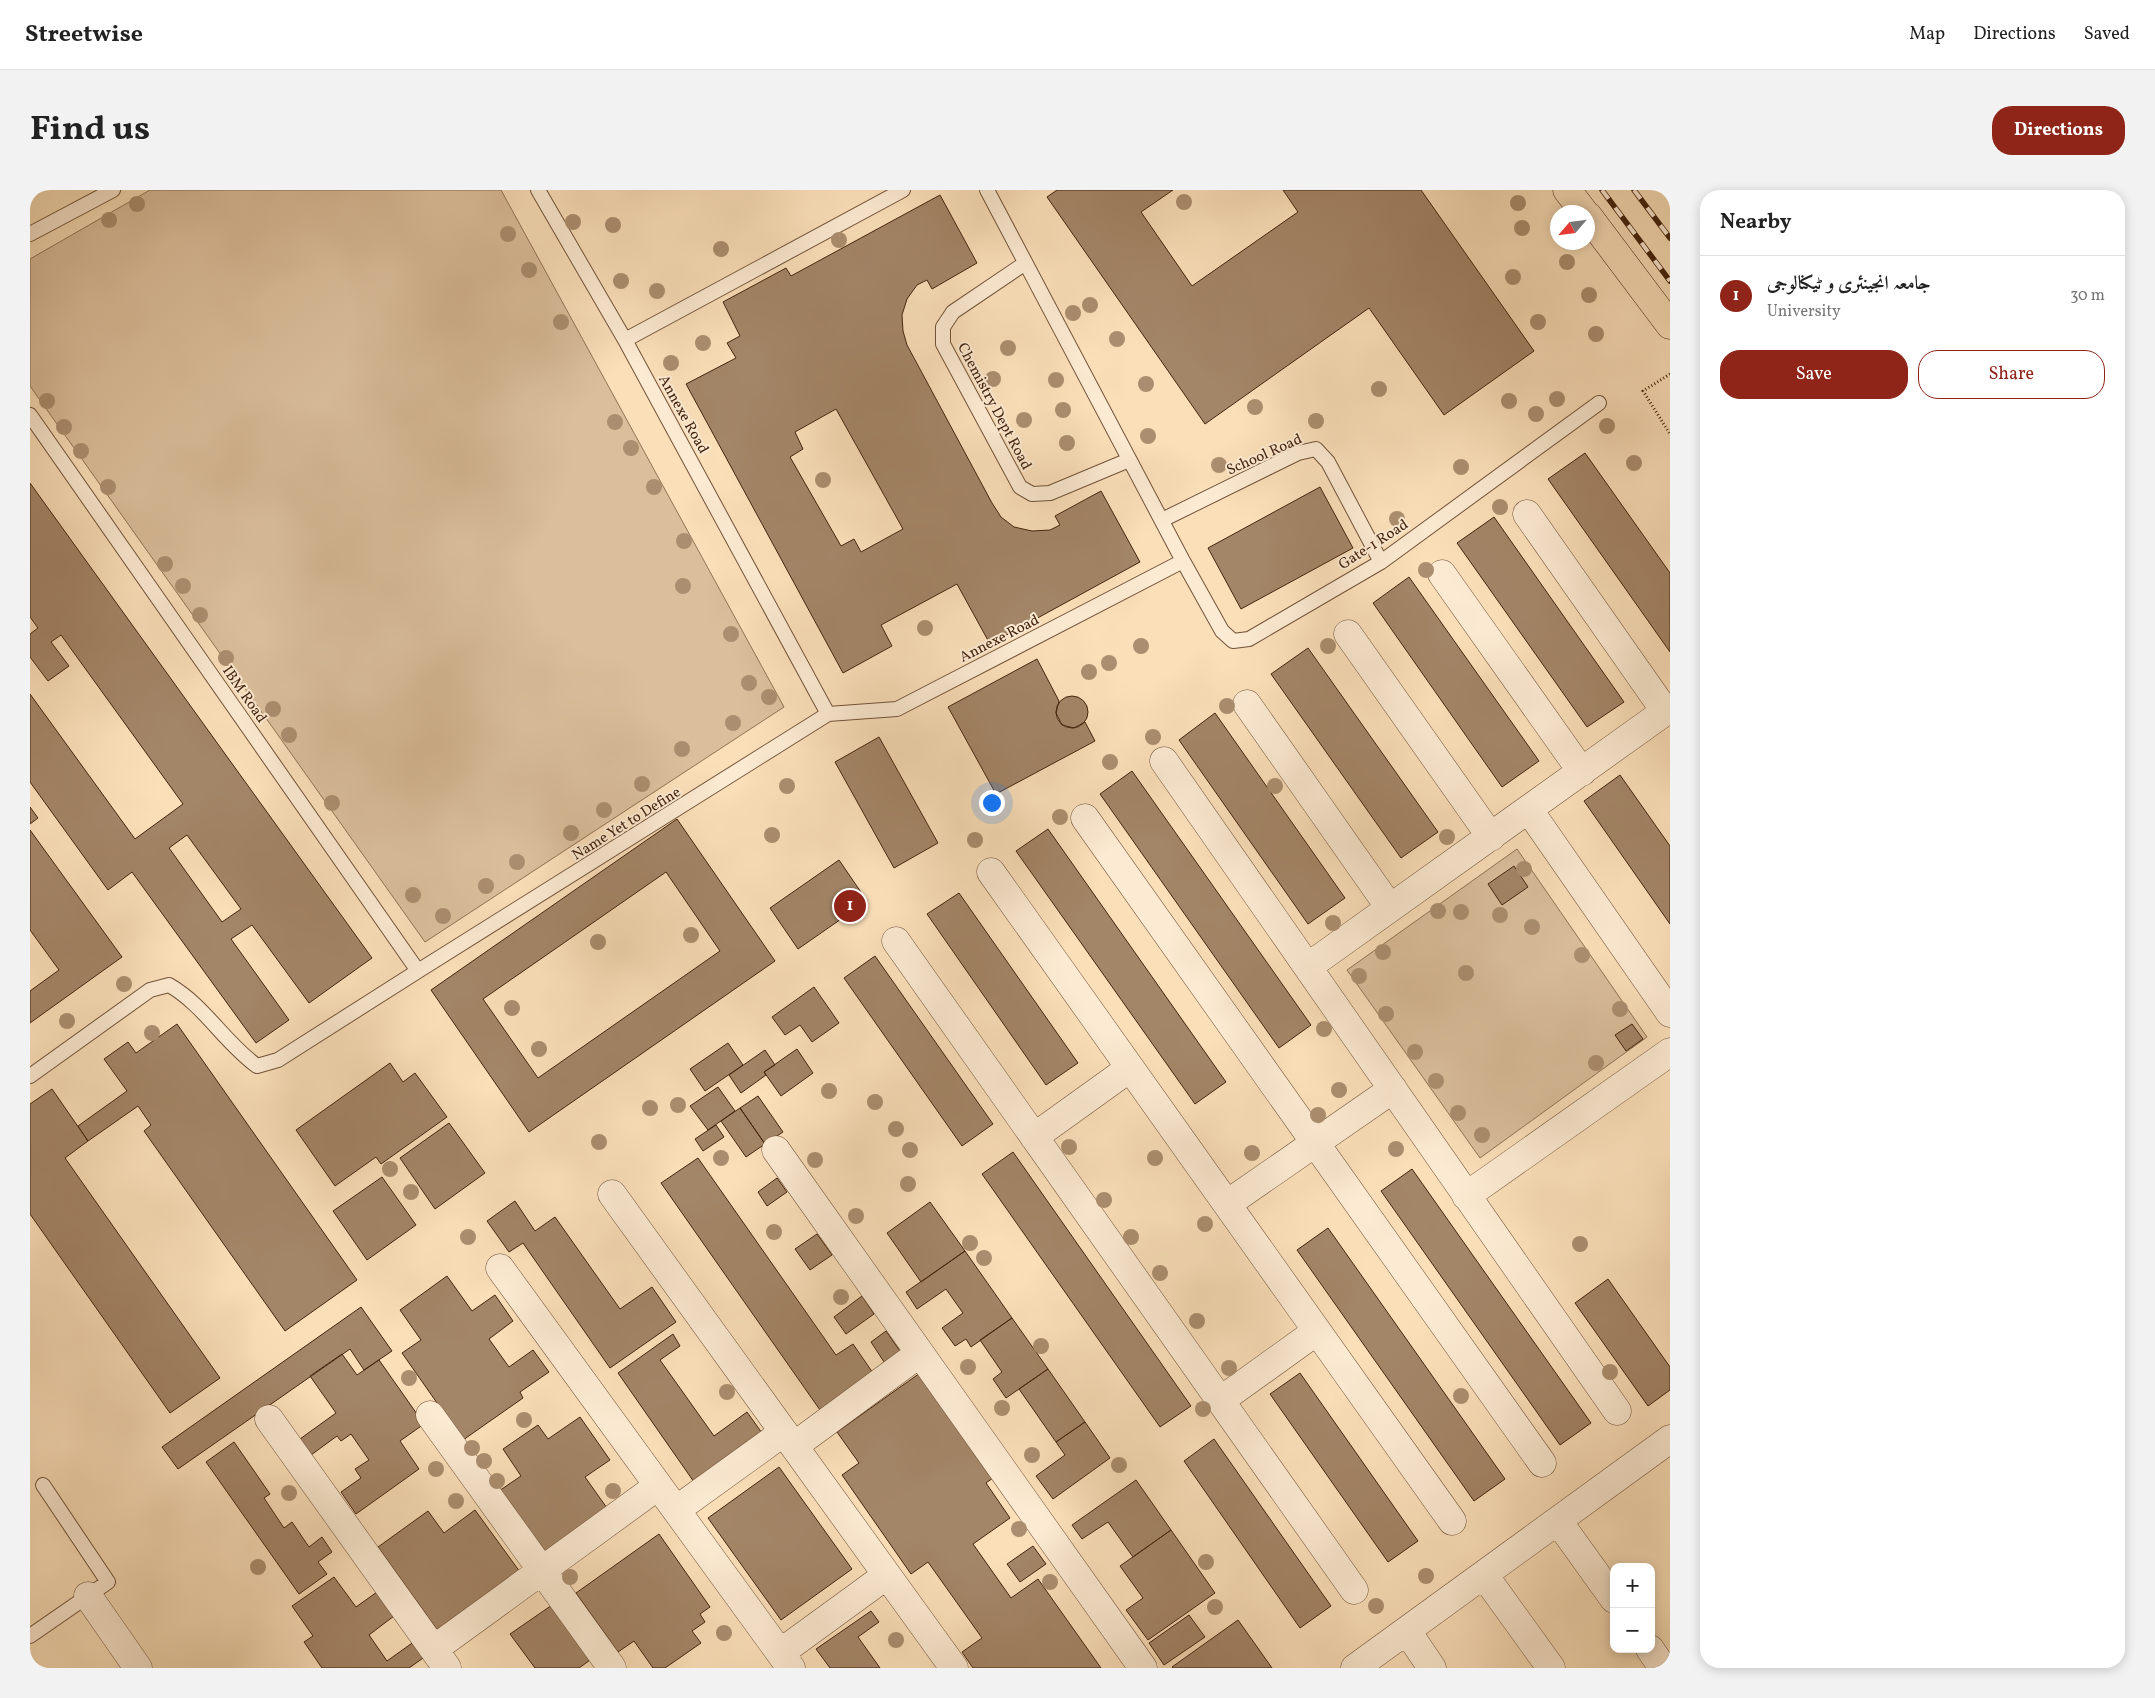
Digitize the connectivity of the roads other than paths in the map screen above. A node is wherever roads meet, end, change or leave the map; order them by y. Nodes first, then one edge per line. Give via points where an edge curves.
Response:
1 (112, 190) edge
2 (538, 190) edge
3 (903, 190) edge
4 (987, 190) edge
5 (1567, 190) edge
6 (1579, 205) edge
7 (1595, 225) edge
8 (30, 234) edge
9 (1024, 264) junction
10 (1670, 325) edge
11 (625, 340) junction
12 (1599, 403) dead end
13 (30, 415) edge
14 (1129, 460) junction
15 (1527, 514) dead end
16 (1162, 520) junction
17 (1183, 561) junction
18 (1381, 562) junction
19 (1442, 574) dead end
20 (1348, 634) dead end
21 (1247, 704) dead end
22 (1668, 710) edge
23 (828, 714) junction
24 (1164, 761) dead end
25 (1582, 772) junction
26 (1529, 810) junction
27 (1085, 818) dead end
28 (1491, 837) junction
29 (991, 872) dead end
30 (1390, 908) junction
31 (896, 941) dead end
32 (1309, 966) junction
33 (418, 971) junction
34 (1670, 1013) edge
35 (1670, 1052) edge
36 (1130, 1068) junction
37 (30, 1076) edge
38 (1393, 1089) junction
39 (1034, 1137) junction
40 (1315, 1142) junction
41 (776, 1150) dead end
42 (612, 1194) dead end
43 (1466, 1196) junction
44 (1227, 1204) junction
45 (500, 1268) dead end
46 (1317, 1331) junction
47 (920, 1353) junction
48 (1220, 1400) junction
49 (1617, 1411) dead end
50 (430, 1416) dead end
51 (269, 1418) dead end
52 (789, 1439) junction
53 (1670, 1439) edge
54 (1542, 1463) dead end
55 (44, 1485) dead end
56 (658, 1486) junction
57 (676, 1510) junction
58 (1558, 1520) junction
59 (1452, 1521) dead end
60 (542, 1572) junction
61 (1484, 1574) junction
62 (887, 1575) junction
63 (1354, 1590) dead end
64 (1610, 1593) edge
65 (88, 1596) junction
66 (1407, 1631) junction
67 (30, 1636) edge
68 (441, 1659) edge
69 (785, 1661) edge
70 (138, 1668) edge
71 (612, 1668) edge
72 (954, 1668) edge
73 (1143, 1668) edge
74 (1356, 1668) edge
75 (1432, 1668) edge
76 (1551, 1668) edge

1 - 8 lane
2 - 11 lane, Annexe Road
3 - 11 lane
4 - 9 lane
5 - 6 main road
7 - 10 main road
9 - 14 lane
9 - 14 lane, Chemistry Dept Road via 953,312 943,327 943,344 1020,487 1032,494 1050,493
11 - 23 lane, Annexe Road
12 - 18 lane, Gate-1 Road
13 - 33 lane, IBM Road
14 - 16 lane
15 - 22 street
16 - 17 lane
16 - 18 lane, School Road via 1298,453 1316,449 1328,462
17 - 18 lane, Gate-1 Road via 1222,631 1233,641 1249,639
17 - 23 lane, Annexe Road via 898,708
19 - 25 street
20 - 28 street
21 - 30 street
22 - 25 street
23 - 33 lane, Name Yet to Define
24 - 32 street
25 - 26 street
26 - 28 street
26 - 34 street
27 - 40 street
28 - 30 street
29 - 36 street
30 - 32 street
31 - 39 street
32 - 38 street
33 - 37 lane via 278,1060 257,1066 241,1054 186,995 169,985 150,990
35 - 43 street
36 - 39 street
36 - 44 street
38 - 40 street
38 - 43 street
39 - 48 street
40 - 44 street
40 - 54 street
41 - 47 street
42 - 52 street
43 - 49 street
44 - 46 street
45 - 56 street
46 - 48 street
46 - 59 street
47 - 52 street
47 - 73 street
48 - 63 street
50 - 60 street
51 - 68 street
52 - 57 street
52 - 62 street
53 - 58 street
55 - 65 lane via 108,1582
56 - 57 street
56 - 60 street
57 - 69 street
58 - 61 street
58 - 64 street
60 - 68 street
60 - 71 street
61 - 66 street
61 - 76 street
62 - 69 street
62 - 72 street
65 - 67 lane
65 - 70 street
66 - 74 street
66 - 75 street

